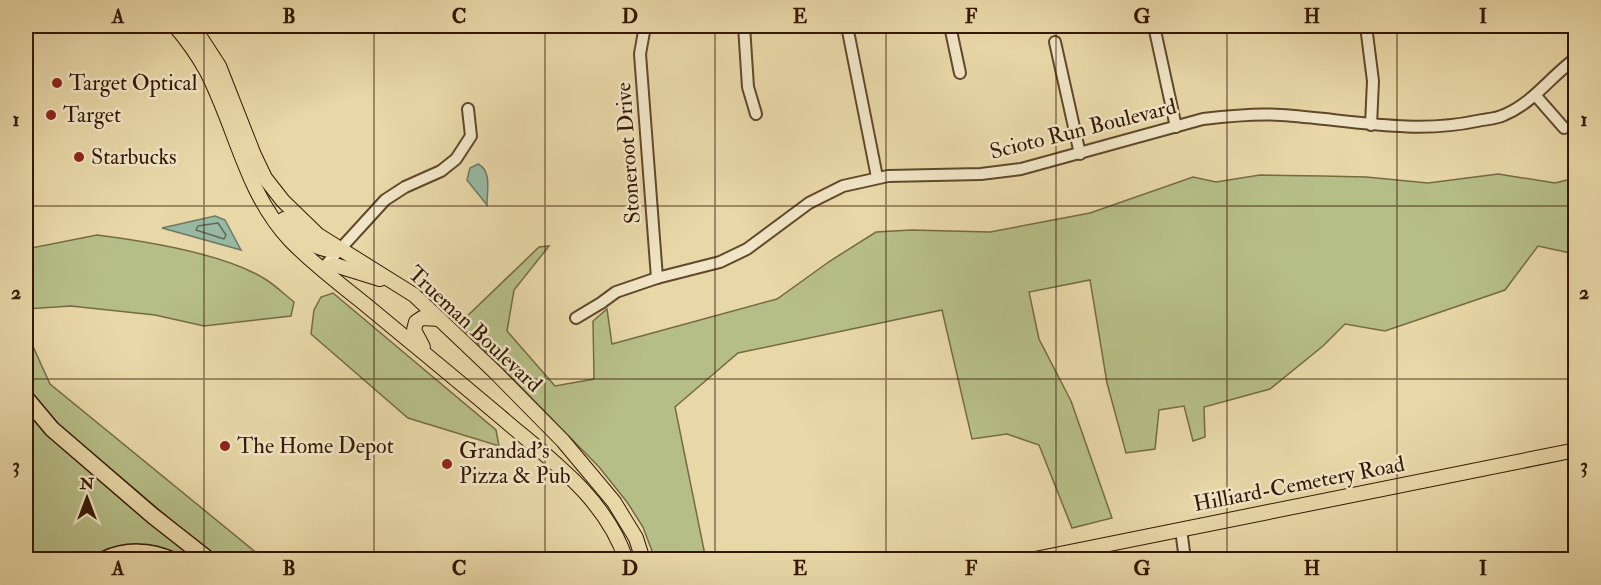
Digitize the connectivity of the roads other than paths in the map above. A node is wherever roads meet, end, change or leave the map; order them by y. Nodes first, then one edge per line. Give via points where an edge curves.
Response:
1 (175, 26) edge
2 (193, 26) edge
3 (645, 26) edge
4 (744, 26) edge
5 (847, 26) edge
6 (950, 26) edge
7 (1154, 26) edge
8 (1366, 26) edge
9 (1055, 42) dead end
10 (1575, 58) edge
11 (960, 73) dead end
12 (1536, 96) junction
13 (468, 109) dead end
14 (756, 114) dead end
15 (1371, 125) junction
16 (1176, 127) junction
17 (1564, 128) dead end
18 (1080, 154) junction
19 (877, 177) junction
20 (263, 204) junction
21 (341, 250) junction
22 (322, 269) junction
23 (657, 278) junction
24 (395, 282) junction
25 (576, 318) dead end
26 (439, 319) junction
27 (438, 364) junction
28 (26, 398) edge
29 (1575, 450) edge
30 (596, 479) junction
31 (573, 480) junction
32 (153, 516) junction
33 (1180, 529) junction
34 (103, 560) edge
35 (172, 560) edge
36 (201, 560) edge
37 (208, 560) edge
38 (626, 560) edge
39 (643, 560) edge
40 (1030, 560) edge
41 (1185, 560) edge

1 - 20 main road, Trueman Boulevard via 207,72
2 - 21 main road, Trueman Boulevard via 219,66 266,178 305,224
3 - 23 street, Stoneroot Drive via 640,54
4 - 14 street via 748,87
5 - 19 street
6 - 11 street
7 - 16 street
8 - 15 street via 1373,81
9 - 18 street
10 - 12 street, Scioto Run Boulevard
12 - 15 street, Scioto Run Boulevard via 1503,116 1463,124
12 - 17 street
13 - 21 street via 471,136 456,159 385,200
15 - 16 street, Scioto Run Boulevard via 1279,114 1225,116
16 - 18 street, Scioto Run Boulevard
18 - 19 street, Scioto Run Boulevard via 981,174
19 - 23 street, Scioto Run Boulevard via 843,186 808,203 747,249 720,262
20 - 21 main road via 311,244 329,252
20 - 22 main road, Trueman Boulevard via 279,228
21 - 22 street
21 - 24 main road, Trueman Boulevard
22 - 24 main road via 342,266
22 - 27 main road, Trueman Boulevard
23 - 25 street, Scioto Run Boulevard via 616,292
24 - 26 main road, Trueman Boulevard
26 - 27 main road via 422,318 414,330
26 - 30 main road, Trueman Boulevard via 563,441
27 - 31 main road, Trueman Boulevard
28 - 32 highway via 52,429
29 - 33 main road, Hilliard-Cemetery Road
30 - 31 main road
30 - 39 main road, Trueman Boulevard via 636,538
31 - 38 main road, Trueman Boulevard via 601,511
32 - 36 highway
32 - 37 highway
33 - 40 main road, Hilliard-Cemetery Road
33 - 41 street
34 - 35 highway via 139,552

